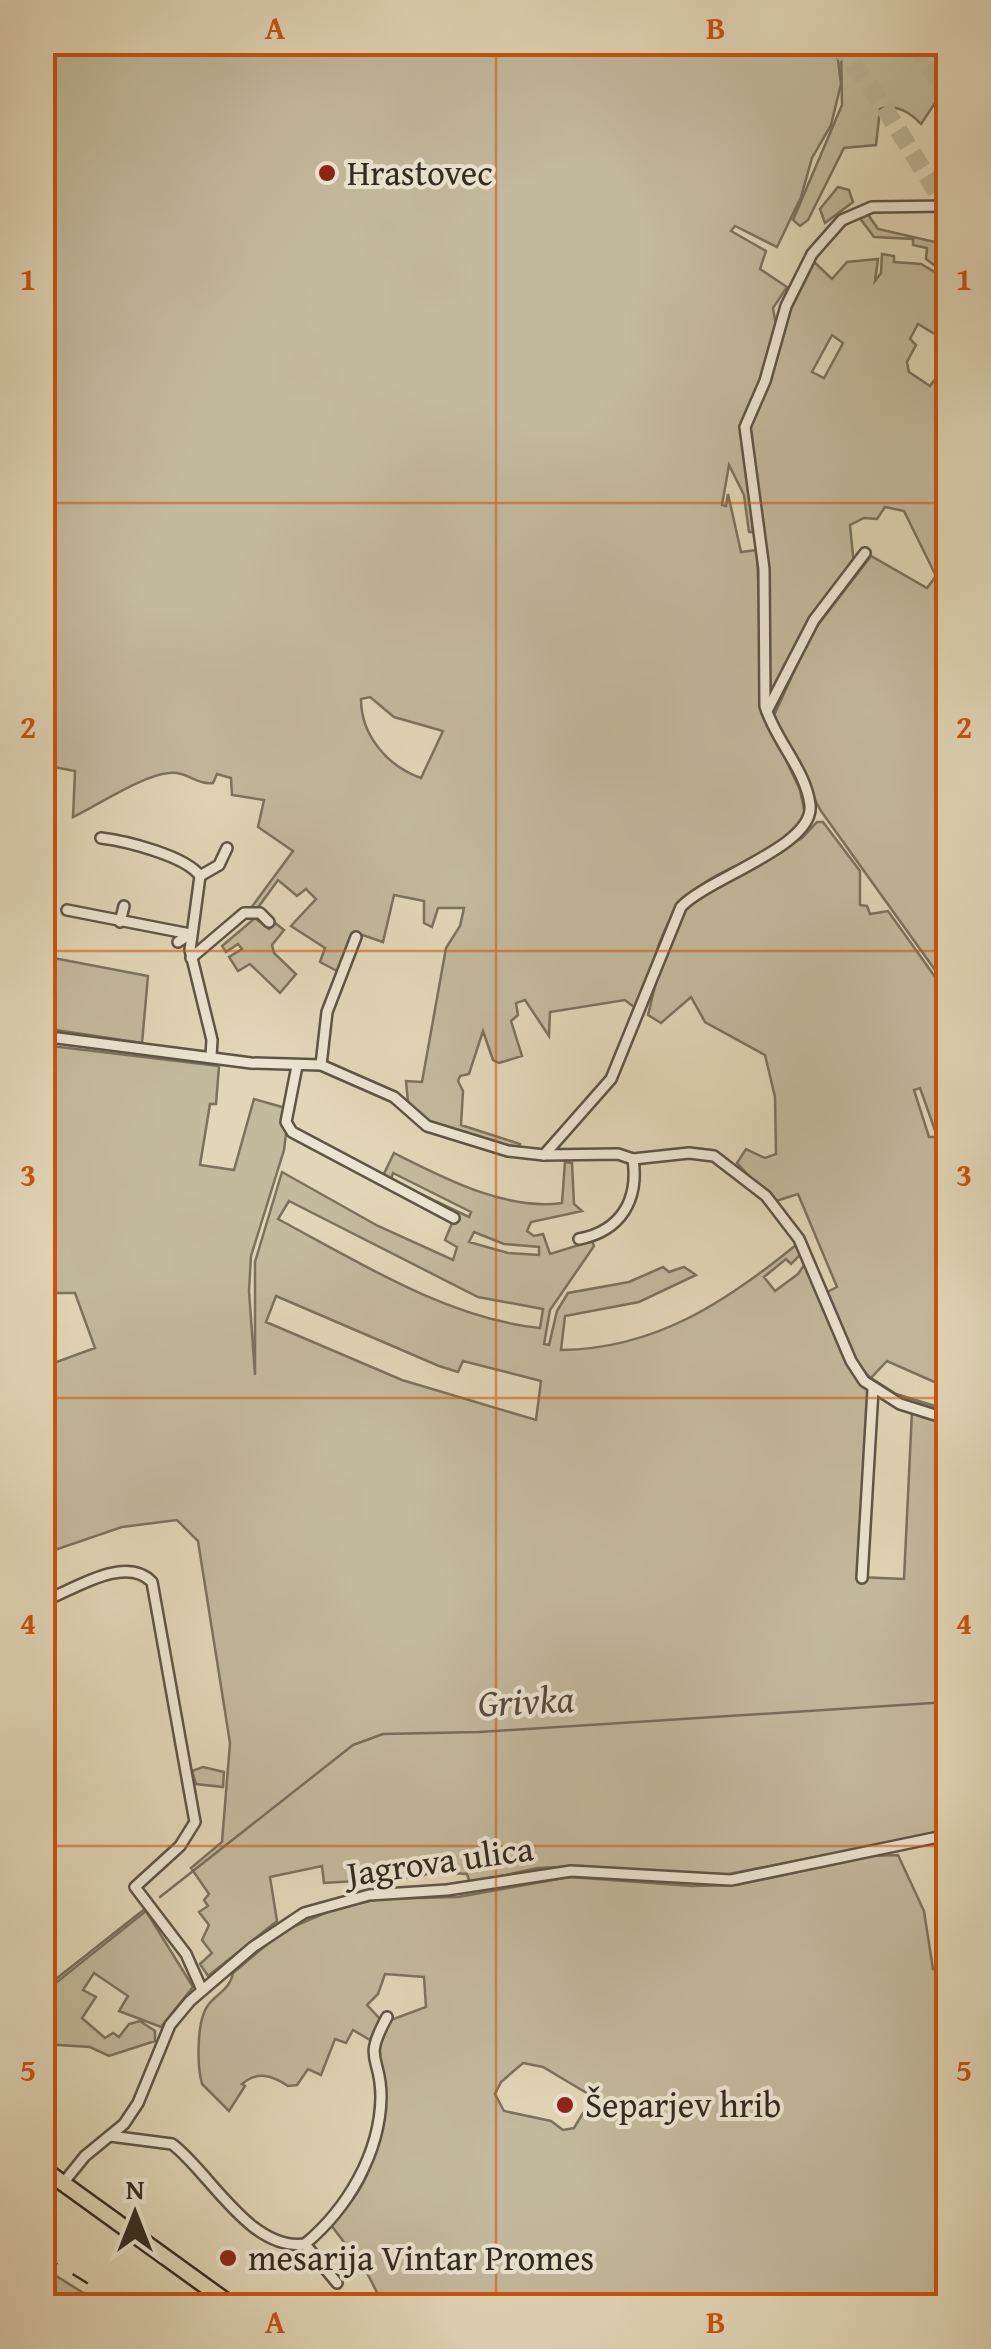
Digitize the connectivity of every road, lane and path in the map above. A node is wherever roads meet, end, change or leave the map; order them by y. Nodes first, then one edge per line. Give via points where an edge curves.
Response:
1 (948, 206) edge
2 (865, 553) dead end
3 (767, 712) junction
4 (50, 812) dead end
5 (151, 836) dead end
6 (101, 838) dead end
7 (42, 842) edge
8 (178, 848) dead end
9 (228, 848) dead end
10 (153, 851) junction
11 (176, 861) junction
12 (200, 876) junction
13 (124, 906) dead end
14 (66, 910) dead end
15 (120, 922) junction
16 (269, 922) dead end
17 (190, 934) junction
18 (356, 937) dead end
19 (178, 942) dead end
20 (190, 958) junction
21 (42, 1036) edge
22 (212, 1056) junction
23 (321, 1065) junction
24 (298, 1066) junction
25 (544, 1156) junction
26 (633, 1159) junction
27 (454, 1218) dead end
28 (579, 1238) dead end
29 (873, 1390) junction
30 (948, 1419) edge
31 (862, 1578) dead end
32 (42, 1602) edge
33 (948, 1835) edge
34 (202, 1990) junction
35 (387, 2016) dead end
36 (110, 2136) junction
37 (42, 2168) edge
38 (64, 2182) junction
39 (305, 2244) junction
40 (338, 2283) dead end
41 (232, 2306) edge

1 - 3 street via 872,207 842,220 812,254 786,306 766,381 744,427 764,570
2 - 3 street via 814,620
3 - 25 street via 807,793 808,824 681,907 611,1079
4 - 7 street
5 - 10 street
6 - 10 street
8 - 11 street
9 - 12 street via 219,865
10 - 11 street
11 - 12 street
12 - 17 street
13 - 15 street
14 - 15 street
15 - 17 street
16 - 20 street via 260,913 244,914
17 - 19 street
17 - 20 street
18 - 23 street via 327,1012
20 - 22 street
21 - 22 street
22 - 24 street
23 - 24 street
23 - 25 street via 394,1097 441,1132
24 - 27 street via 286,1122 292,1132
25 - 26 street
26 - 28 street via 636,1186 626,1213 596,1236
26 - 29 street via 714,1156 766,1196 799,1239 850,1360
29 - 30 street
29 - 31 street
32 - 34 street via 118,1571 138,1571 155,1591 195,1808 192,1830 135,1887 177,1940
33 - 34 street, Jagrova ulica via 731,1880 572,1871 370,1895 286,1922
34 - 36 street, Jagrova ulica via 170,2025 138,2103
35 - 39 street via 372,2045 381,2096 372,2154 329,2224
36 - 38 street, Jagrova ulica
36 - 39 street via 172,2144 229,2208 285,2242
37 - 38 main road
38 - 41 main road
39 - 40 street

